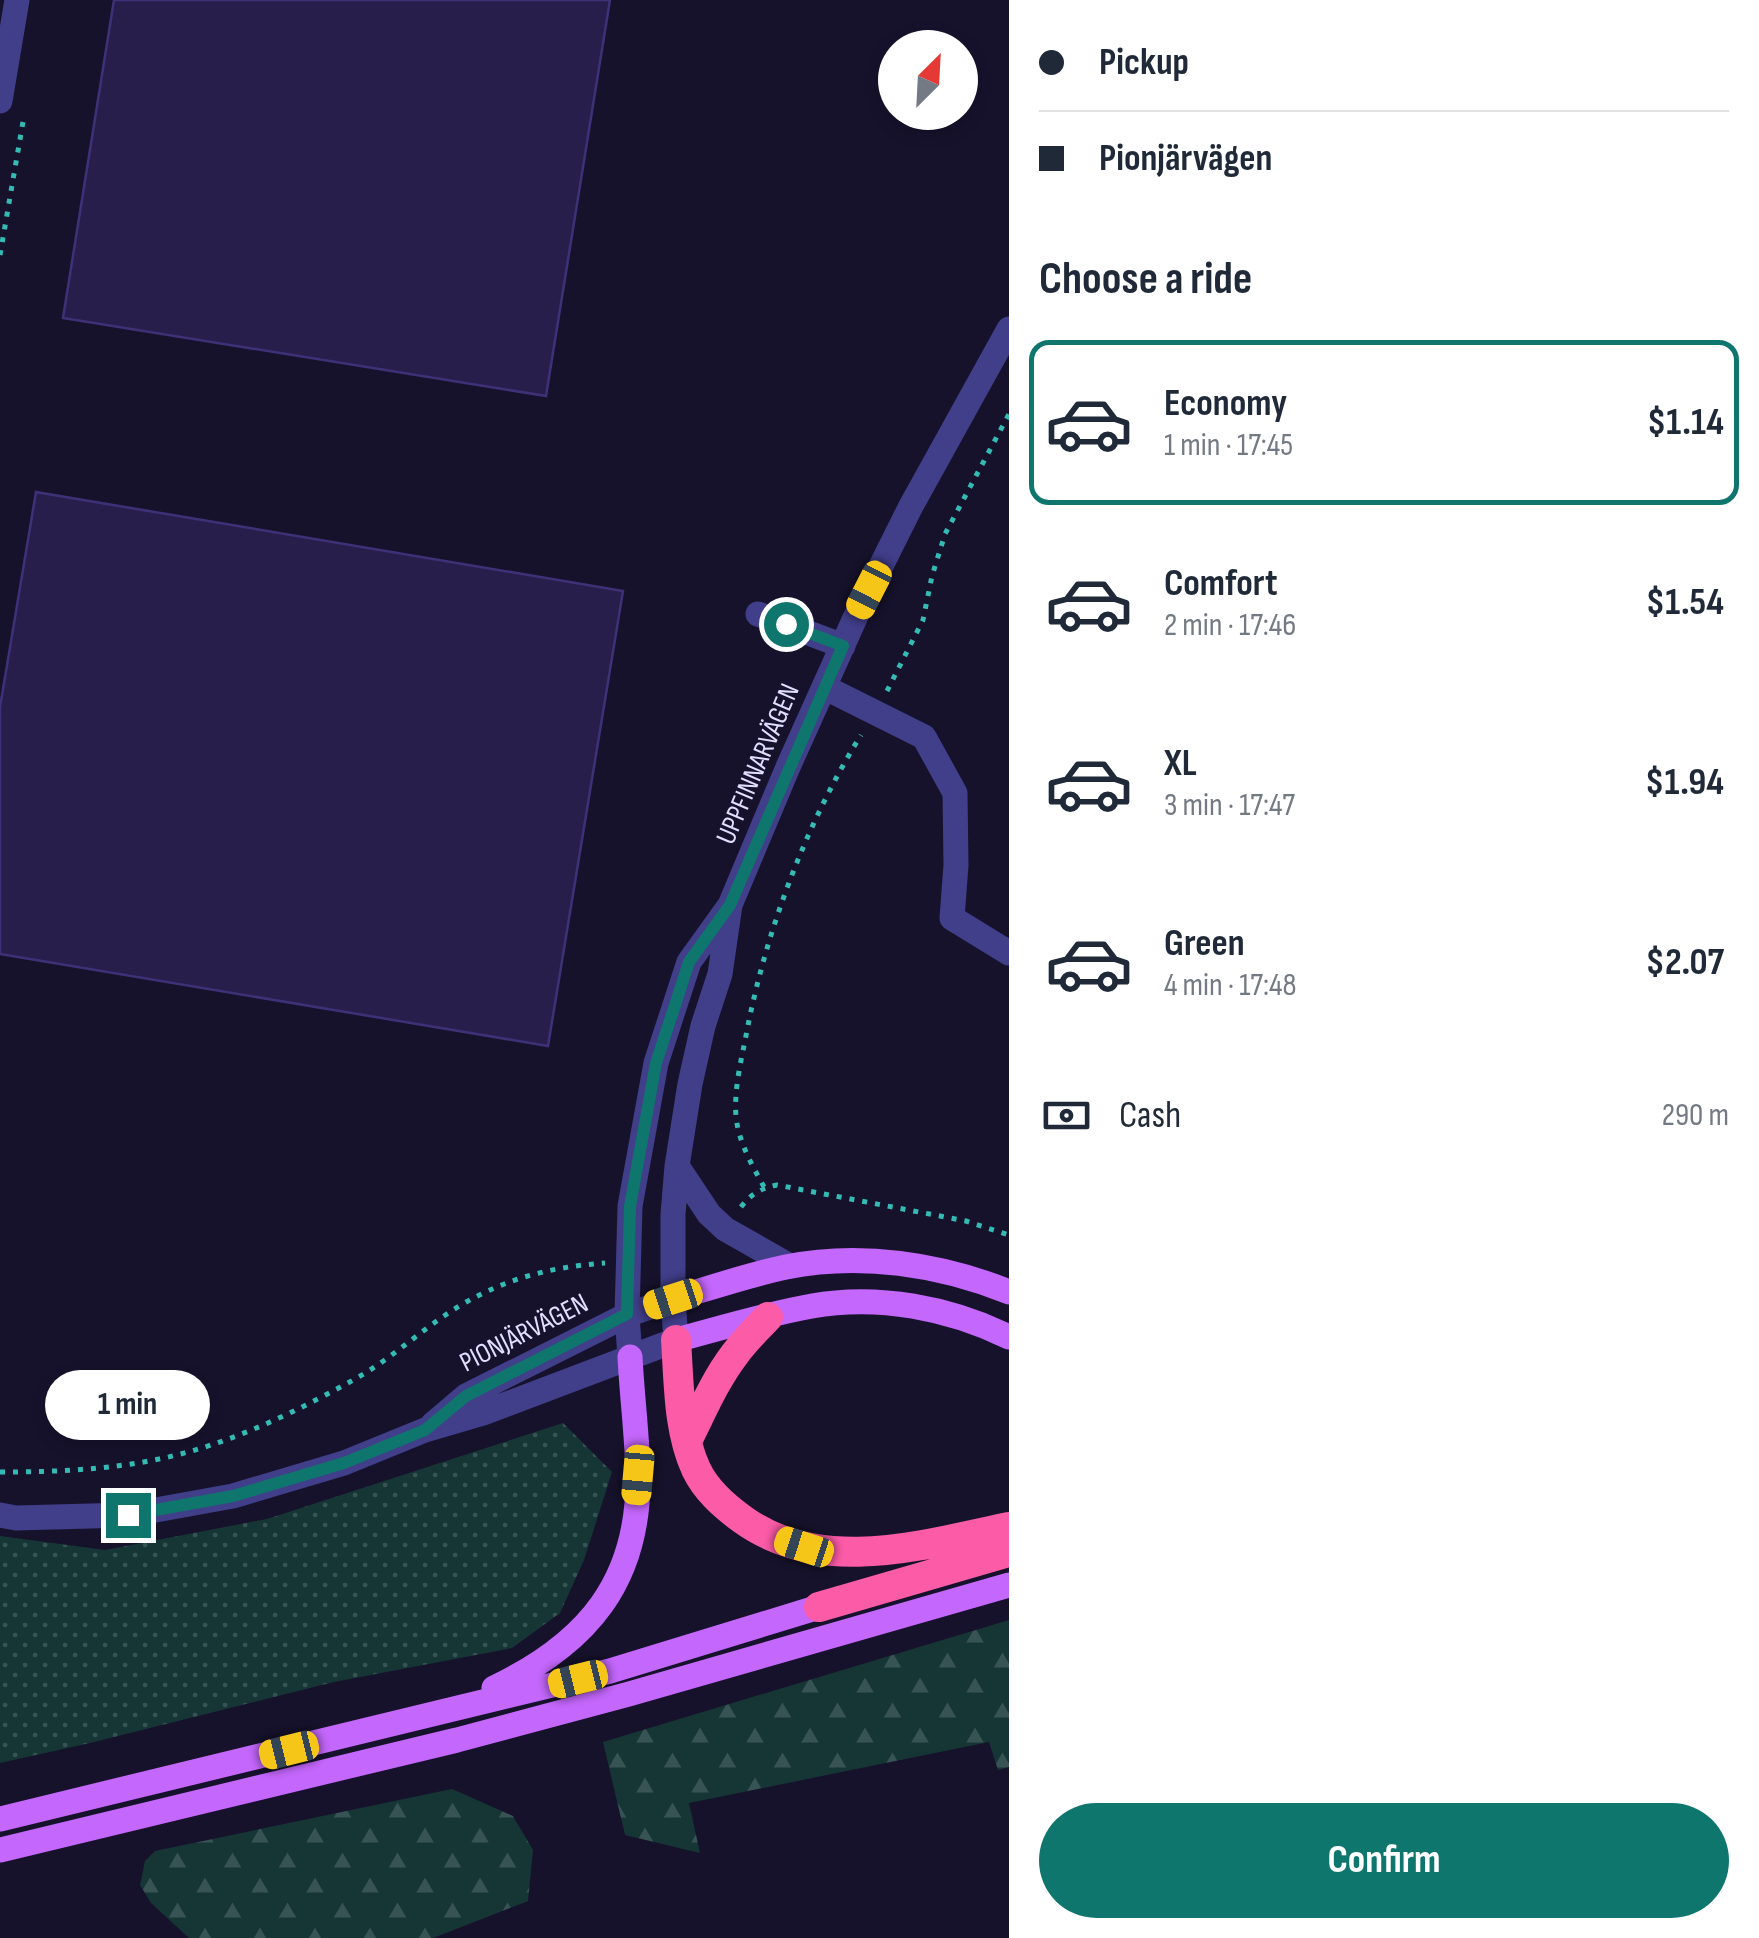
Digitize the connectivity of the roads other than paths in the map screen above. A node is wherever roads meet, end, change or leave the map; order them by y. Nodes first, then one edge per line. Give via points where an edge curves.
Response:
1 (17, 0) edge
2 (0, 101) edge
3 (1009, 329) edge
4 (758, 614) dead end
5 (843, 646) junction
6 (824, 687) junction
7 (730, 905) junction
8 (1009, 953) edge
9 (676, 1166) junction
10 (790, 1266) junction
11 (1009, 1292) edge
12 (673, 1299) junction
13 (627, 1314) junction
14 (768, 1317) junction
15 (1009, 1337) edge
16 (676, 1340) junction
17 (630, 1357) junction
18 (425, 1430) junction
19 (687, 1441) junction
20 (0, 1515) edge
21 (1009, 1527) edge
22 (1009, 1552) edge
23 (1009, 1585) edge
24 (819, 1607) joint
25 (449, 1710) junction
26 (0, 1819) edge
27 (0, 1850) edge

1 - 2 street
3 - 5 street, UPPFINNARVÄGEN
4 - 5 street
5 - 6 street, UPPFINNARVÄGEN
6 - 7 street, UPPFINNARVÄGEN
6 - 8 street via 924,736 955,792 952,918
7 - 9 street, UPPFINNARVÄGEN
7 - 13 street, UPPFINNARVÄGEN via 689,962 656,1063 630,1206
9 - 10 street via 725,1229
9 - 12 street, UPPFINNARVÄGEN
10 - 11 main road, PIONJÄRVÄGEN via 880,1262 937,1269
10 - 12 main road, PIONJÄRVÄGEN
12 - 13 street, PIONJÄRVÄGEN
12 - 16 street, UPPFINNARVÄGEN
13 - 17 street, UPPFINNARVÄGEN
13 - 18 street, PIONJÄRVÄGEN via 466,1396
14 - 15 main road, PIONJÄRVÄGEN via 814,1305 871,1302 960,1316
14 - 16 main road, PIONJÄRVÄGEN
14 - 19 highway via 724,1369
16 - 17 street, PIONJÄRVÄGEN
16 - 19 highway
17 - 18 street, PIONJÄRVÄGEN
17 - 25 main road via 638,1475 634,1525 618,1577 601,1609 547,1660
18 - 20 street, PIONJÄRVÄGEN via 233,1496 128,1515
19 - 21 highway via 696,1468 726,1508 804,1547 909,1548
22 - 24 highway
23 - 27 main road via 629,1694
24 - 25 main road via 610,1671
25 - 26 main road

